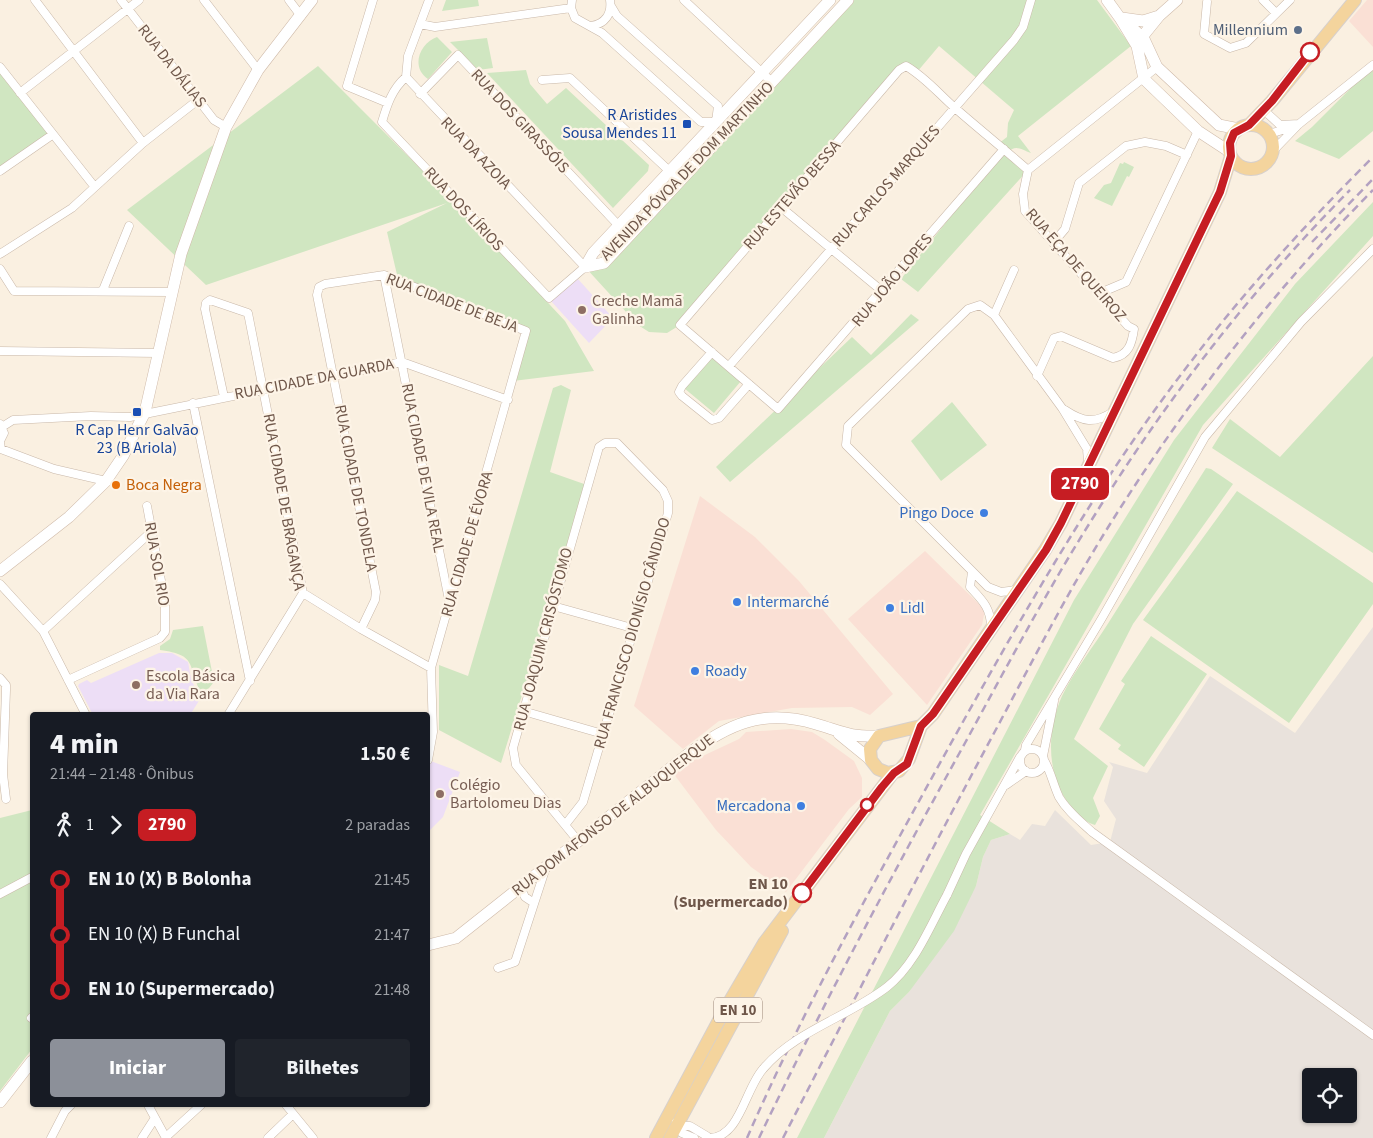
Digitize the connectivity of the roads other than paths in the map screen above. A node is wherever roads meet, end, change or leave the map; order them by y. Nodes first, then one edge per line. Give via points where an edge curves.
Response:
1 (35, 0) edge
2 (121, 0) edge
3 (139, 0) edge
4 (204, 0) edge
5 (289, 0) edge
6 (312, 0) edge
7 (373, 0) edge
8 (429, 0) edge
9 (684, 0) edge
10 (830, 0) edge
11 (848, 0) edge
12 (1032, 0) edge
13 (1107, 0) edge
14 (1178, 0) edge
15 (1263, 0) edge
16 (1290, 0) edge
17 (1355, 0) edge
18 (1207, 2) dead end
19 (611, 3) edge
20 (571, 4) edge
21 (128, 8) junction
22 (1276, 13) junction
23 (301, 16) junction
24 (1159, 16) junction
25 (1120, 18) junction
26 (1143, 21) junction
27 (420, 24) junction
28 (590, 26) junction
29 (1139, 37) junction
30 (73, 51) junction
31 (1373, 64) edge
32 (0, 67) edge
33 (1157, 67) junction
34 (258, 70) junction
35 (762, 73) junction
36 (406, 77) junction
37 (1144, 79) junction
38 (542, 80) dead end
39 (772, 82) junction
40 (20, 93) junction
41 (420, 94) junction
42 (198, 100) junction
43 (1272, 101) junction
44 (388, 103) junction
45 (954, 107) junction
46 (1268, 114) junction
47 (716, 122) junction
48 (1299, 124) junction
49 (226, 127) junction
50 (1244, 127) junction
51 (726, 131) junction
52 (1198, 131) junction
53 (1267, 132) junction
54 (52, 135) junction
55 (143, 143) junction
56 (1004, 149) junction
57 (1272, 152) junction
58 (1231, 154) junction
59 (1186, 155) junction
60 (1244, 167) junction
61 (1028, 170) junction
62 (0, 171) edge
63 (670, 172) junction
64 (680, 181) junction
65 (94, 186) junction
66 (1220, 192) junction
67 (782, 208) junction
68 (129, 226) dead end
69 (619, 226) junction
70 (1053, 243) junction
71 (832, 248) junction
72 (1373, 249) edge
73 (0, 254) edge
74 (585, 267) junction
75 (0, 269) edge
76 (1014, 270) dead end
77 (384, 275) junction
78 (319, 287) joint
79 (103, 290) junction
80 (882, 291) junction
81 (171, 292) junction
82 (1100, 293) junction
83 (994, 315) junction
84 (526, 331) joint
85 (0, 351) edge
86 (712, 352) junction
87 (158, 353) junction
88 (402, 362) junction
89 (729, 366) junction
90 (334, 376) junction
91 (1037, 376) junction
92 (749, 384) junction
93 (264, 389) junction
94 (224, 397) junction
95 (508, 400) junction
96 (193, 403) junction
97 (1062, 408) junction
98 (1115, 411) junction
99 (145, 412) junction
100 (1, 426) edge
101 (605, 443) joint
102 (0, 446) edge
103 (1088, 466) junction
104 (106, 481) junction
105 (147, 506) dead end
106 (151, 532) junction
107 (0, 568) edge
108 (972, 572) junction
109 (0, 584) edge
110 (1019, 589) junction
111 (304, 593) junction
112 (450, 602) junction
113 (553, 606) junction
114 (632, 628) junction
115 (361, 629) junction
116 (991, 630) junction
117 (43, 631) junction
118 (431, 668) junction
119 (0, 678) edge
120 (68, 680) junction
121 (250, 681) junction
122 (1054, 699) junction
123 (523, 711) junction
124 (84, 712) edge
125 (230, 712) edge
126 (921, 726) junction
127 (838, 733) junction
128 (603, 734) junction
129 (884, 734) junction
130 (430, 749) edge
131 (910, 754) junction
132 (1023, 754) junction
133 (1044, 758) junction
134 (873, 762) junction
135 (1038, 771) junction
136 (1026, 772) junction
137 (894, 773) junction
138 (1052, 781) junction
139 (1004, 786) junction
140 (6, 799) dead end
141 (870, 802) junction
142 (565, 825) junction
143 (579, 842) junction
144 (546, 867) junction
145 (30, 878) edge
146 (524, 884) junction
147 (540, 889) junction
148 (0, 894) edge
149 (801, 895) junction
150 (534, 903) junction
151 (430, 944) edge
152 (498, 968) dead end
153 (1373, 1035) edge
154 (30, 1064) edge
155 (691, 1100) junction
156 (0, 1102) edge
157 (675, 1103) junction
158 (70, 1107) edge
159 (149, 1107) edge
160 (199, 1107) edge
161 (288, 1107) edge
162 (293, 1114) junction
163 (155, 1118) junction
164 (677, 1126) junction
165 (696, 1129) junction
166 (51, 1138) edge
167 (142, 1138) edge
168 (166, 1138) edge
169 (268, 1138) edge
170 (313, 1138) edge
171 (656, 1138) edge
172 (670, 1138) edge
173 (694, 1138) edge
174 (710, 1138) edge

1 - 30 street
2 - 21 street, RUA DA DÁLIAS
3 - 21 street
4 - 34 street
5 - 23 street
6 - 23 street
7 - 44 street via 347,86
8 - 27 street
9 - 35 street
10 - 35 street, AVENIDA PÓVOA DE DOM MARTINHO
11 - 39 street, AVENIDA PÓVOA DE DOM MARTINHO
12 - 45 street, RUA CARLOS MARQUES via 1023,27 1014,40
13 - 25 street
14 - 24 street
15 - 22 street
16 - 22 street
17 - 43 main road, EN 10
18 - 22 street via 1204,34 1230,48 1246,43
19 - 28 street via 607,18
19 - 47 street via 617,16 718,106
20 - 27 street via 435,27
20 - 28 street via 580,22
21 - 30 street
21 - 42 street, RUA DA DÁLIAS
23 - 34 street
24 - 26 street
24 - 29 street
25 - 26 street
25 - 29 street
26 - 29 street
27 - 36 street via 408,56
28 - 47 street via 602,33 701,122
29 - 33 street
29 - 37 street via 1137,46
30 - 40 street
30 - 55 street
31 - 48 street
32 - 40 street
33 - 37 street
33 - 50 street via 1220,125
34 - 49 street
35 - 39 street
35 - 47 street, AVENIDA PÓVOA DE DOM MARTINHO
36 - 41 street, RUA DA AZOIA
36 - 44 street, RUA DOS LÍRIOS via 398,84
37 - 52 street
37 - 61 street
38 - 63 street via 570,78
39 - 51 street, AVENIDA PÓVOA DE DOM MARTINHO
40 - 54 street
41 - 69 street, RUA DOS GIRASSÓIS via 458,55
41 - 74 street, RUA DA AZOIA
42 - 49 street, RUA DA DÁLIAS via 214,120
42 - 55 street
43 - 46 main road, EN 10
43 - 50 main road, EN 10
44 - 74 street, RUA DOS LÍRIOS via 382,122 549,298
45 - 56 street
45 - 67 street, RUA ESTEVÃO BESSA via 917,72 906,66 899,70
45 - 71 street, RUA CARLOS MARQUES
46 - 48 street via 1280,124
46 - 53 main road, EN 10
47 - 51 street
47 - 63 street, AVENIDA PÓVOA DE DOM MARTINHO
48 - 53 street via 1278,133
48 - 57 street
49 - 81 street via 180,254
50 - 53 main road
50 - 58 main road, EN 10 via 1231,139
51 - 64 street, AVENIDA PÓVOA DE DOM MARTINHO
52 - 58 street
52 - 59 street
53 - 57 main road, EN 10 via 1273,144
54 - 62 street
54 - 65 street
55 - 65 street
56 - 61 street
56 - 80 street, RUA JOÃO LOPES
57 - 60 main road via 1261,166
58 - 60 main road
58 - 66 main road, EN 10
59 - 70 street via 1174,148 1145,142 1126,146 1079,183 1065,229
59 - 82 street via 1126,282
60 - 66 main road, EN 10
61 - 70 street, RUA EÇA DE QUEIROZ via 1023,194 1025,211
63 - 64 street
63 - 69 street, AVENIDA PÓVOA DE DOM MARTINHO
64 - 74 street, AVENIDA PÓVOA DE DOM MARTINHO via 604,263
65 - 73 street via 72,208
66 - 98 main road, EN 10
67 - 71 street
67 - 86 street, RUA ESTEVÃO BESSA via 680,325
68 - 79 street
69 - 74 street, AVENIDA PÓVOA DE DOM MARTINHO via 593,253
70 - 82 street, RUA EÇA DE QUEIROZ
71 - 80 street
71 - 89 street, RUA CARLOS MARQUES
72 - 122 street via 1301,322 1205,437
75 - 79 street via 14,291
76 - 83 street
77 - 78 street, RUA CIDADE DE BEJA
77 - 84 street, RUA CIDADE DE BEJA
77 - 88 street, RUA CIDADE DE VILA REAL
78 - 90 street, RUA CIDADE DE TONDELA via 317,295
79 - 81 street
80 - 92 street, RUA JOÃO LOPES via 778,409
81 - 87 street
82 - 91 street, RUA EÇA DE QUEIROZ via 1134,329 1126,353 1113,358 1061,336 1054,338
83 - 91 street
83 - 108 street via 980,306 968,309 848,426 846,446
84 - 95 street, RUA CIDADE DE ÉVORA
85 - 87 street
86 - 89 street
86 - 92 street via 682,386 679,392 682,396 712,420 719,418
87 - 99 street
88 - 90 street, RUA CIDADE DA GUARDA
88 - 95 street, RUA CIDADE DA GUARDA
88 - 112 street, RUA CIDADE DE VILA REAL
89 - 92 street
90 - 93 street, RUA CIDADE DA GUARDA
90 - 115 street, RUA CIDADE DE TONDELA via 376,592
91 - 97 street
93 - 94 street, RUA CIDADE DA GUARDA
93 - 94 street, RUA CIDADE DE BRAGANÇA via 248,313 210,300 205,309
93 - 111 street, RUA CIDADE DE BRAGANÇA
94 - 96 street, RUA CIDADE DA GUARDA
95 - 112 street, RUA CIDADE DE ÉVORA
96 - 99 street, RUA CIDADE DA GUARDA
96 - 121 street
97 - 98 street via 1085,421 1102,419
97 - 103 street via 1087,449
98 - 103 main road, EN 10
99 - 100 street, RUA CIDADE DA GUARDA via 130,416 13,420
99 - 104 street
100 - 102 street via 4,433
101 - 113 street, RUA JOAQUIM CRISÓSTOMO via 599,447
101 - 114 street, RUA FRANCISCO DIONÍSIO CÂNDIDO via 617,443 663,490 668,501 664,525
102 - 104 street via 54,469
103 - 110 main road, EN 10 via 1061,523
104 - 107 street via 69,517
105 - 106 street, RUA SOL RIO
106 - 117 street
106 - 120 street, RUA SOL RIO via 165,602 165,632 160,638
108 - 110 street via 994,590 1008,592
108 - 116 street via 970,587 987,605
109 - 117 street
110 - 116 main road, EN 10
111 - 115 street
111 - 121 street, RUA CIDADE DE BRAGANÇA
112 - 118 street, RUA CIDADE DE ÉVORA
113 - 114 street
113 - 123 street, RUA JOAQUIM CRISÓSTOMO
114 - 128 street, RUA FRANCISCO DIONÍSIO CÂNDIDO
115 - 118 street
116 - 126 main road, EN 10 via 933,714
117 - 120 street
118 - 130 street, RUA CIDADE DE ÉVORA via 433,732
119 - 140 street via 6,685 3,774
120 - 124 street
121 - 125 street, RUA CIDADE DE BRAGANÇA
122 - 132 street
122 - 133 street
123 - 128 street
123 - 142 street, RUA JOAQUIM CRISÓSTOMO via 513,748 516,765
126 - 129 main road
126 - 131 main road, EN 10
127 - 129 street, RUA DOM AFONSO DE ALBUQUERQUE via 856,736
127 - 134 street, RUA DOM AFONSO DE ALBUQUERQUE
127 - 143 street, RUA DOM AFONSO DE ALBUQUERQUE via 798,720 756,719 738,723 701,744
128 - 142 street, RUA FRANCISCO DIONÍSIO CÂNDIDO via 583,802
129 - 131 main road via 898,734 906,740
129 - 134 main road, EN 10 via 870,749
131 - 137 main road, EN 10 via 903,768
132 - 133 street via 1033,748
132 - 136 street via 1020,765
132 - 139 street
133 - 135 street
133 - 138 street via 1052,773
134 - 137 main road via 883,772
134 - 141 main road, EN 10 via 875,790
135 - 136 street
135 - 138 street
136 - 139 street
137 - 141 main road, EN 10
138 - 153 street via 1071,813 1092,832
139 - 174 street, bridge via 914,957 887,987 776,1056 750,1087 732,1128 718,1138
141 - 149 main road, EN 10
142 - 143 street
143 - 144 street, RUA DOM AFONSO DE ALBUQUERQUE
144 - 146 street, RUA DOM AFONSO DE ALBUQUERQUE
144 - 147 street
145 - 148 street
146 - 147 street via 537,884
146 - 150 street via 525,897
146 - 151 street, RUA DOM AFONSO DE ALBUQUERQUE via 456,938
147 - 150 street
149 - 155 main road, EN 10
149 - 157 main road, EN 10 via 754,960
150 - 152 street via 515,962
154 - 156 street
155 - 164 main road, EN 10
155 - 165 street via 689,1115
157 - 164 street
157 - 171 main road, EN 10
158 - 166 street
159 - 163 street
160 - 168 street
161 - 162 street
162 - 169 street
162 - 170 street
163 - 167 street
163 - 168 street
164 - 165 street
164 - 171 street
164 - 172 main road, EN 10
164 - 173 street via 682,1133
165 - 174 street

